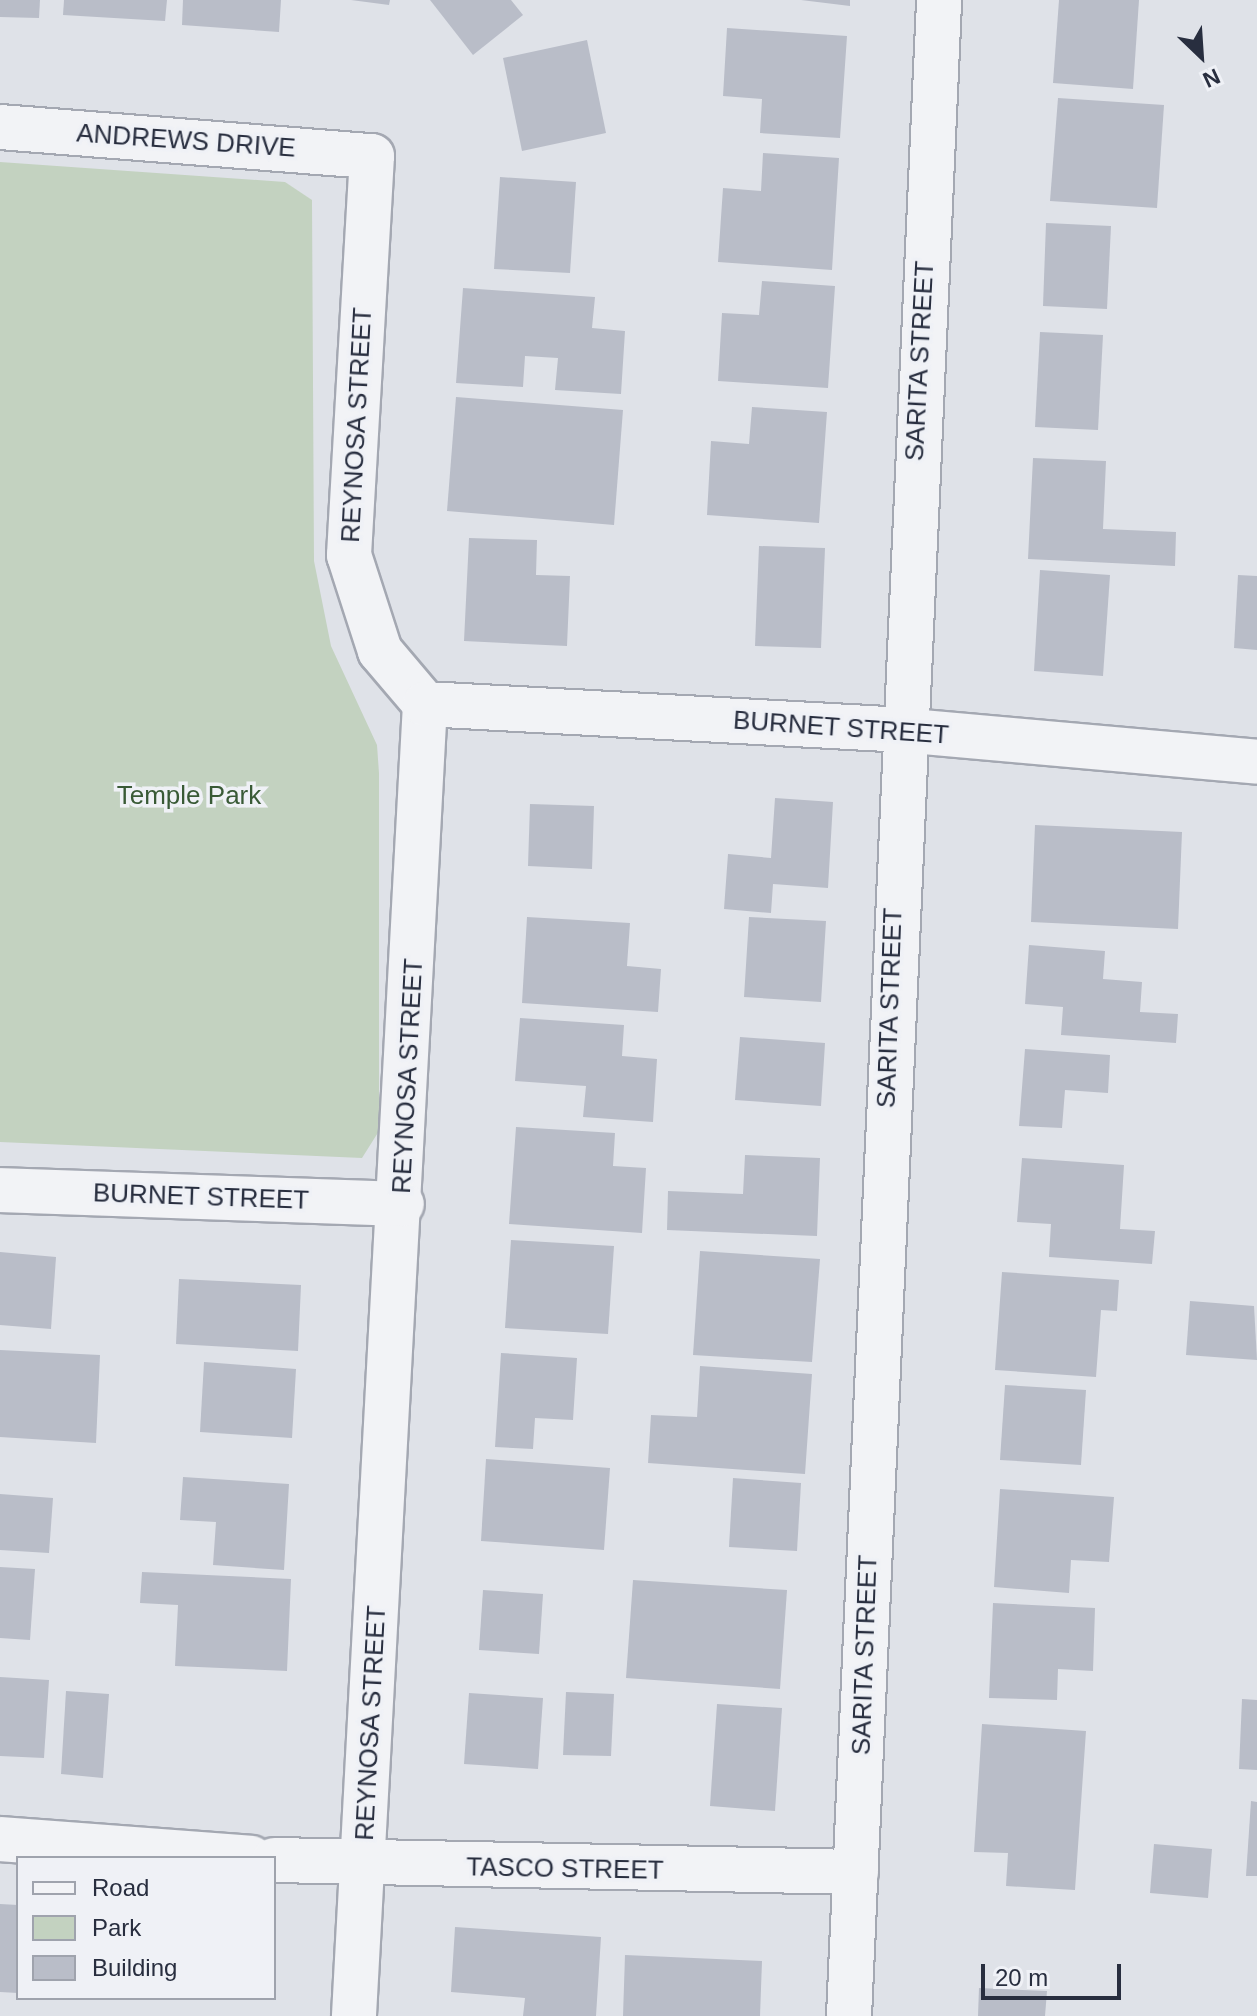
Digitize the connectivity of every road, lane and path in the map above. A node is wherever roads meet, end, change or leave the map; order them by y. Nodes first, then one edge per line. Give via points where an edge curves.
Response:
1 (939, 0) edge
2 (0, 127) edge
3 (372, 156) joint
4 (425, 704) junction
5 (901, 730) junction
6 (1257, 762) edge
7 (0, 1190) edge
8 (402, 1204) junction
9 (0, 1839) edge
10 (225, 1856) edge
11 (276, 1860) edge
12 (362, 1866) junction
13 (856, 1872) junction
14 (354, 2016) edge
15 (849, 2016) edge

1 - 5 street, SARITA STREET
2 - 3 street, ANDREWS DRIVE
3 - 4 street, REYNOSA STREET via 349,555 380,651
4 - 5 street, BURNET STREET
4 - 8 street, REYNOSA STREET
5 - 6 street, BURNET STREET
5 - 13 street, SARITA STREET
7 - 8 street, BURNET STREET
8 - 12 street, REYNOSA STREET
9 - 10 street
11 - 12 street, TASCO STREET
12 - 13 street, TASCO STREET
12 - 14 street, REYNOSA STREET
13 - 15 street, SARITA STREET

